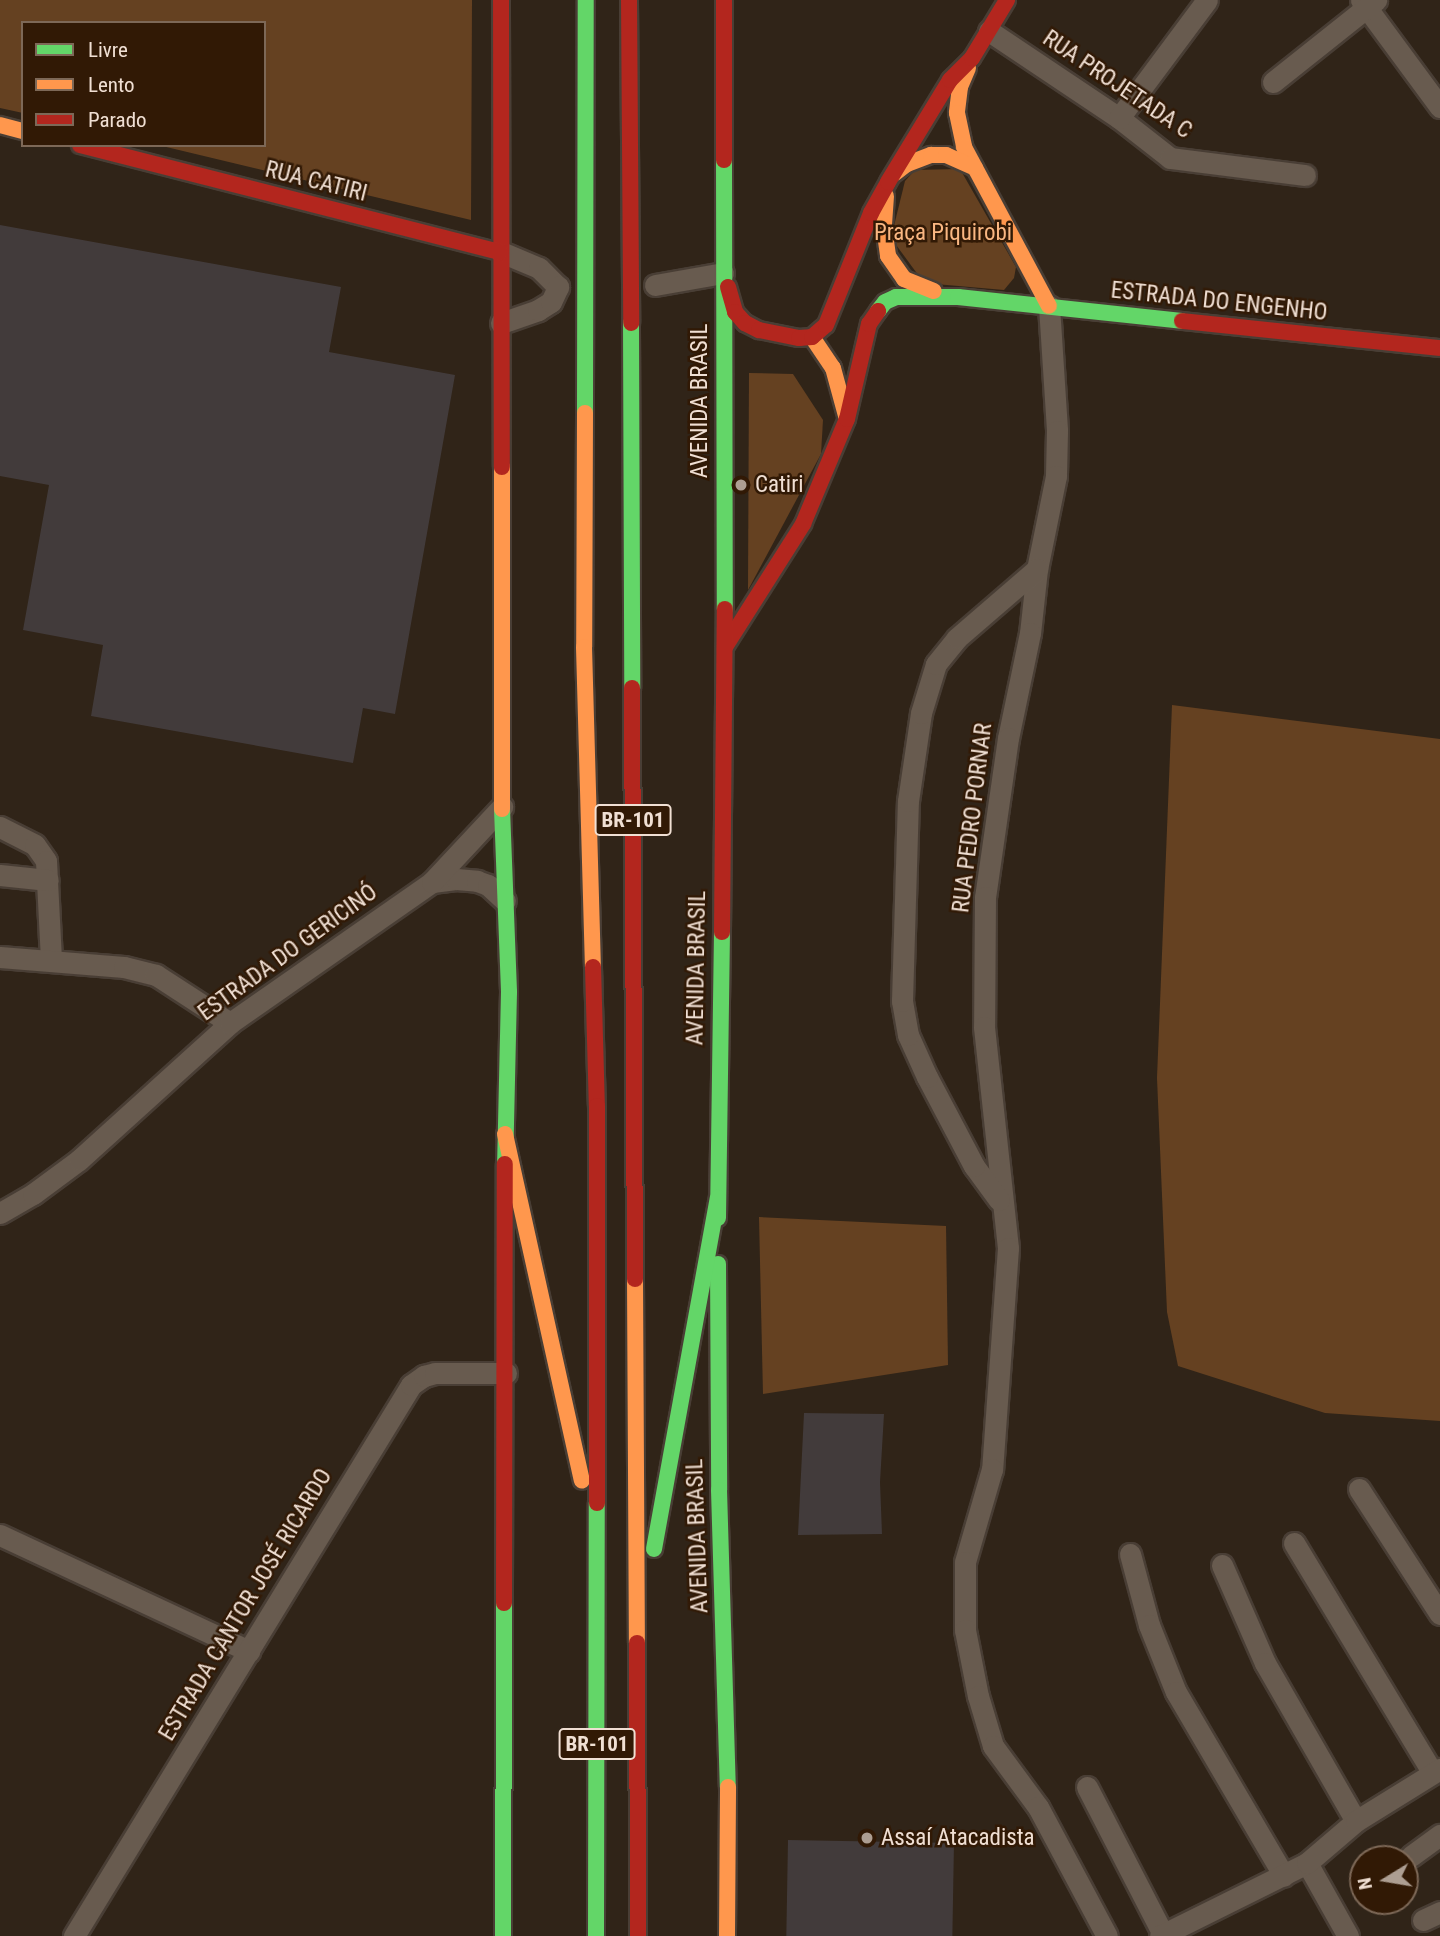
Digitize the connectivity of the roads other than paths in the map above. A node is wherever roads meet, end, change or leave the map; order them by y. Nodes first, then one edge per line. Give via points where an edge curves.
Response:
1 (501, 0) edge
2 (586, 0) edge
3 (629, 0) edge
4 (724, 0) edge
5 (1007, 0) edge
6 (1207, 0) edge
7 (1368, 2) edge
8 (989, 32) junction
9 (972, 58) junction
10 (1273, 82) dead end
11 (1440, 107) edge
12 (1119, 118) junction
13 (0, 125) edge
14 (21, 130) edge
15 (88, 147) edge
16 (975, 168) junction
17 (1305, 175) dead end
18 (891, 177) junction
19 (501, 252) junction
20 (1024, 259) junction
21 (723, 273) junction
22 (655, 285) dead end
23 (958, 297) junction
24 (993, 301) junction
25 (1049, 306) junction
26 (501, 323) junction
27 (812, 337) junction
28 (1440, 348) edge
29 (847, 419) junction
30 (1037, 569) junction
31 (725, 647) junction
32 (502, 807) junction
33 (0, 827) edge
34 (0, 876) edge
35 (48, 880) junction
36 (432, 882) junction
37 (505, 901) junction
38 (0, 957) edge
39 (51, 960) junction
40 (230, 1023) junction
41 (505, 1134) junction
42 (718, 1198) junction
43 (1001, 1202) junction
44 (0, 1213) edge
45 (506, 1373) junction
46 (1359, 1489) dead end
47 (0, 1535) edge
48 (1294, 1543) dead end
49 (598, 1552) junction
50 (1130, 1554) dead end
51 (1222, 1564) dead end
52 (1440, 1614) edge
53 (637, 1640) junction
54 (249, 1651) junction
55 (1436, 1771) edge
56 (1087, 1787) dead end
57 (1356, 1821) junction
58 (1440, 1835) edge
59 (1419, 1850) edge
60 (1307, 1863) junction
61 (1284, 1876) junction
62 (1162, 1935) edge
63 (74, 1936) edge
64 (503, 1936) edge
65 (596, 1936) edge
66 (638, 1936) edge
67 (727, 1936) edge
68 (1107, 1936) edge
69 (1348, 1936) edge

1 - 19 main road
2 - 49 main road, BR-101 via 584,647 597,1106
3 - 53 main road, BR-101
4 - 21 main road, AVENIDA BRASIL
5 - 8 main road
6 - 12 street
7 - 10 street
7 - 11 street
8 - 9 main road
8 - 12 street, RUA PROJETADA C
9 - 16 main road via 960,87 957,113 958,130
9 - 18 main road via 950,79
12 - 17 street, RUA PROJETADA C via 1170,158
13 - 14 main road
15 - 19 main road, RUA CATIRI
16 - 18 main road via 946,155 930,155
16 - 20 main road
18 - 23 main road via 884,239 895,269 917,287
18 - 27 main road via 871,213 826,326
19 - 26 main road
19 - 26 street via 539,268 564,287 538,310
20 - 24 main road via 1016,290
20 - 25 main road
21 - 22 street
21 - 27 main road via 735,312 745,323 782,337
21 - 31 main road, AVENIDA BRASIL
23 - 24 main road
23 - 29 main road via 909,295 884,302 869,324
24 - 25 main road, ESTRADA DO ENGENHO
25 - 28 main road, ESTRADA DO ENGENHO
25 - 30 street, RUA PEDRO PORNAR via 1056,476
26 - 32 main road
27 - 29 main road via 833,368
29 - 31 main road via 803,524
30 - 43 street, RUA PEDRO PORNAR via 985,897 984,1027
30 - 43 street via 957,638 936,664 921,713 908,801 902,1001 908,1035 974,1166
31 - 42 main road, AVENIDA BRASIL
32 - 36 street, ESTRADA DO GERICINÓ
32 - 37 main road
33 - 35 street via 42,852
34 - 35 street
35 - 39 street
36 - 37 street via 477,881
36 - 40 street, ESTRADA DO GERICINÓ
37 - 41 main road via 509,992
38 - 39 street
39 - 40 street via 156,975
40 - 44 street, ESTRADA DO GERICINÓ via 79,1160
41 - 45 main road
41 - 49 main road
42 - 53 main road
42 - 67 main road, AVENIDA BRASIL
43 - 68 street, RUA PEDRO PORNAR via 1008,1248 992,1469 965,1562 965,1630 993,1746 1038,1807
45 - 54 street, ESTRADA CANTOR JOSÉ RICARDO via 435,1373 411,1385
45 - 64 main road
46 - 52 street
47 - 54 street
48 - 55 street
49 - 65 main road, BR-101
50 - 61 street via 1149,1625 1176,1692
51 - 57 street via 1265,1663
53 - 66 main road, BR-101
54 - 63 street, ESTRADA CANTOR JOSÉ RICARDO
55 - 57 street
56 - 62 street
57 - 60 street
58 - 59 street
60 - 61 street
60 - 69 street
61 - 62 street

